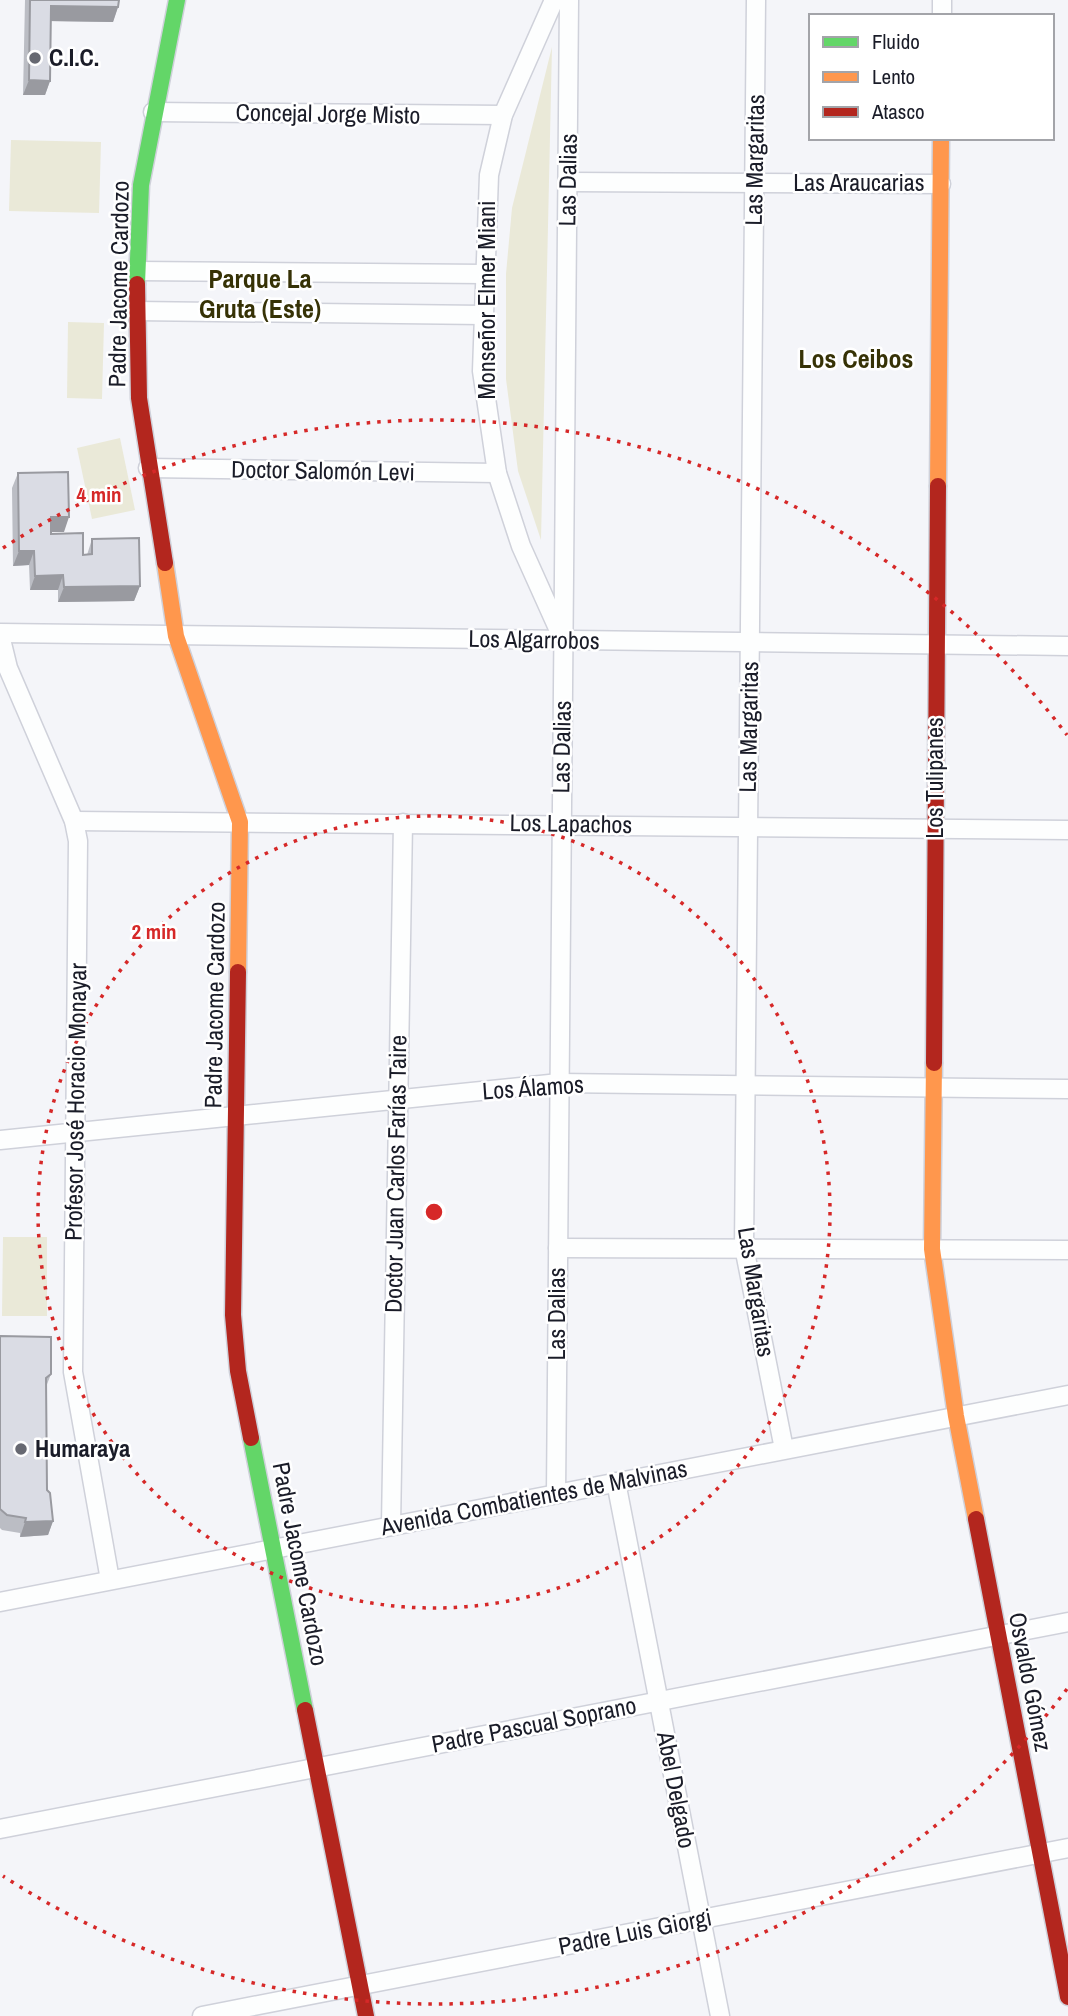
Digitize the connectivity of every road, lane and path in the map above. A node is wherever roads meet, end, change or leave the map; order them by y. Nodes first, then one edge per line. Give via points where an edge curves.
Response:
1 (177, 0) edge
2 (554, 0) edge
3 (569, 0) edge
4 (756, 0) edge
5 (153, 112) junction
6 (503, 116) junction
7 (941, 140) edge
8 (568, 182) junction
9 (755, 183) junction
10 (941, 184) junction
11 (137, 271) junction
12 (484, 274) junction
13 (136, 311) junction
14 (483, 315) junction
15 (148, 468) junction
16 (497, 473) junction
17 (0, 634) edge
18 (176, 635) junction
19 (563, 640) junction
20 (750, 642) junction
21 (936, 644) junction
22 (1068, 646) edge
23 (74, 821) junction
24 (240, 822) junction
25 (403, 823) junction
26 (561, 824) junction
27 (748, 826) junction
28 (935, 828) junction
29 (1068, 830) edge
30 (559, 1083) junction
31 (746, 1085) junction
32 (933, 1088) junction
33 (1068, 1089) edge
34 (397, 1100) junction
35 (237, 1116) junction
36 (75, 1132) junction
37 (0, 1140) edge
38 (744, 1247) junction
39 (558, 1248) junction
40 (932, 1249) junction
41 (1068, 1250) edge
42 (1068, 1395) edge
43 (956, 1416) junction
44 (784, 1450) junction
45 (616, 1482) junction
46 (556, 1494) junction
47 (391, 1526) junction
48 (274, 1549) junction
49 (110, 1580) junction
50 (0, 1601) edge
51 (1068, 1622) edge
52 (998, 1635) junction
53 (659, 1701) junction
54 (317, 1767) junction
55 (0, 1829) edge
56 (1068, 1848) edge
57 (1040, 1853) junction
58 (701, 1919) junction
59 (360, 1985) junction
60 (1068, 1997) edge
61 (202, 2016) edge
62 (366, 2016) edge
63 (720, 2016) edge

1 - 5 street, Padre Jacome Cardozo
2 - 6 street, Monseñor Elmer Miani
3 - 8 street, Las Dalias
4 - 9 street, Las Margaritas
5 - 6 street, Concejal Jorge Misto
5 - 11 street, Padre Jacome Cardozo via 141,185
6 - 12 street, Monseñor Elmer Miani via 489,175
7 - 10 street, Los Tulipanes
8 - 9 street, Las Araucarias
8 - 19 street, Las Dalias
9 - 10 street, Las Araucarias
9 - 20 street, Las Margaritas
10 - 21 street, Los Tulipanes
11 - 12 street
11 - 13 street, Padre Jacome Cardozo
12 - 14 street, Monseñor Elmer Miani
13 - 14 street
13 - 15 street, Padre Jacome Cardozo via 139,398
14 - 16 street, Monseñor Elmer Miani via 482,371
15 - 16 street, Doctor Salomón Levi
15 - 18 street, Padre Jacome Cardozo
16 - 19 street, Monseñor Elmer Miani via 521,546
17 - 18 street, Los Algarrobos
17 - 23 street, Profesor José Horacio Monayar via 8,668
18 - 19 street, Los Algarrobos
18 - 24 street, Padre Jacome Cardozo
19 - 20 street, Los Algarrobos
19 - 26 street, Las Dalias
20 - 21 street, Los Algarrobos
20 - 27 street, Las Margaritas
21 - 22 street, Los Algarrobos
21 - 28 street, Los Tulipanes
23 - 24 street, Los Lapachos
23 - 36 street, Profesor José Horacio Monayar via 78,841
24 - 25 street, Los Lapachos
24 - 35 street, Padre Jacome Cardozo
25 - 26 street, Los Lapachos
25 - 34 street, Doctor Juan Carlos Farías Taire
26 - 27 street, Los Lapachos
26 - 30 street, Las Dalias
27 - 28 street, Los Lapachos
27 - 31 street, Las Margaritas
28 - 29 street, Los Lapachos
28 - 32 street, Los Tulipanes
30 - 31 street, Los Álamos
30 - 34 street, Los Álamos
30 - 39 street, Las Dalias
31 - 32 street, Los Álamos
31 - 38 street, Las Margaritas
32 - 33 street, Los Álamos
32 - 40 street, Los Tulipanes
34 - 35 street, Los Álamos
34 - 47 street, Doctor Juan Carlos Farías Taire
35 - 36 street, Los Álamos
35 - 48 street, Padre Jacome Cardozo via 233,1315 238,1371
36 - 37 street, Los Álamos
36 - 49 street, Profesor José Horacio Monayar via 73,1372
38 - 39 street
38 - 40 street
38 - 44 street, Las Margaritas
39 - 46 street, Las Dalias
40 - 41 street
40 - 43 street, Los Tulipanes
42 - 43 street, Avenida Combatientes de Malvinas
43 - 44 street, Avenida Combatientes de Malvinas
43 - 52 street, Osvaldo Gómez
44 - 45 street, Avenida Combatientes de Malvinas
45 - 46 street, Avenida Combatientes de Malvinas
45 - 53 street, Abel Delgado
46 - 47 street, Avenida Combatientes de Malvinas
47 - 48 street, Avenida Combatientes de Malvinas
48 - 49 street, Avenida Combatientes de Malvinas
48 - 54 street, Padre Jacome Cardozo
49 - 50 street, Avenida Combatientes de Malvinas
51 - 52 street, Padre Pascual Soprano
52 - 53 street, Padre Pascual Soprano
52 - 57 street, Osvaldo Gómez
53 - 54 street, Padre Pascual Soprano
53 - 58 street, Abel Delgado
54 - 55 street, Padre Pascual Soprano
54 - 59 street, Padre Jacome Cardozo
56 - 57 street, Padre Luis Giorgi
57 - 58 street, Padre Luis Giorgi
57 - 60 street, Osvaldo Gómez
58 - 59 street, Padre Luis Giorgi
58 - 63 street, Abel Delgado
59 - 61 street, Padre Luis Giorgi
59 - 62 street, Padre Jacome Cardozo

